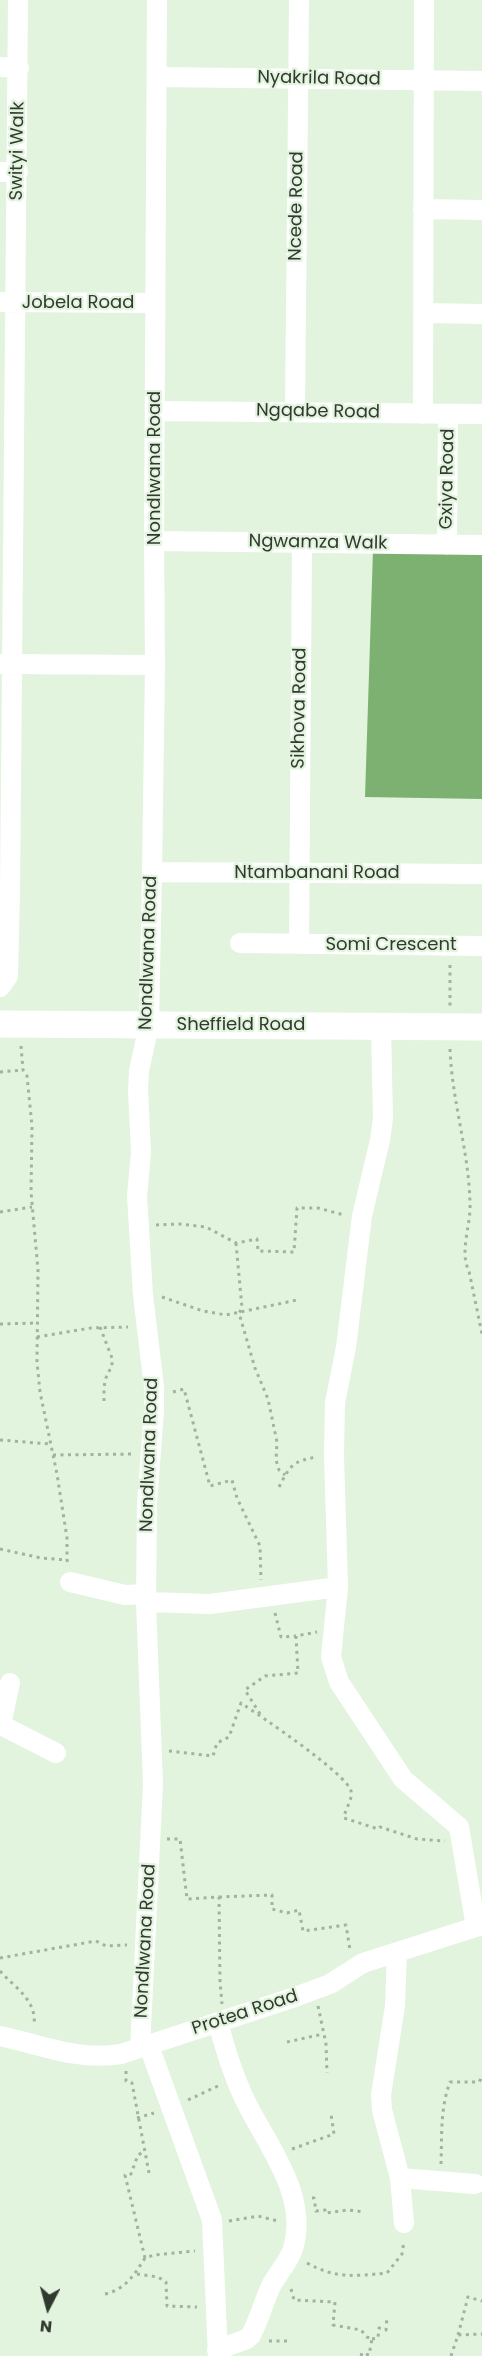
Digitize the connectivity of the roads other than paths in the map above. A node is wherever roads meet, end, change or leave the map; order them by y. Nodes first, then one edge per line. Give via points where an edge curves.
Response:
1 (18, 0) edge
2 (157, 0) edge
3 (299, 0) edge
4 (424, 0) edge
5 (10, 68) edge
6 (157, 77) junction
7 (298, 79) junction
8 (424, 80) junction
9 (482, 81) edge
10 (9, 172) edge
11 (423, 209) junction
12 (482, 210) edge
13 (7, 302) edge
14 (155, 303) junction
15 (423, 313) junction
16 (482, 314) edge
17 (155, 411) junction
18 (295, 412) junction
19 (423, 414) junction
20 (448, 414) junction
21 (482, 414) edge
22 (7, 428) edge
23 (7, 534) edge
24 (154, 541) junction
25 (302, 543) junction
26 (447, 545) junction
27 (482, 545) edge
28 (7, 664) edge
29 (155, 665) junction
30 (6, 787) edge
31 (152, 872) junction
32 (299, 873) junction
33 (482, 874) edge
34 (5, 892) edge
35 (240, 943) dead end
36 (299, 944) junction
37 (482, 946) edge
38 (0, 987) edge
39 (0, 1024) edge
40 (149, 1025) junction
41 (381, 1027) junction
42 (482, 1027) edge
43 (70, 1582) road end
44 (338, 1587) junction
45 (146, 1598) junction
46 (10, 1683) dead end
47 (0, 1725) edge
48 (56, 1753) dead end
49 (479, 1926) edge
50 (397, 1952) junction
51 (222, 2021) junction
52 (0, 2036) edge
53 (139, 2048) junction
54 (400, 2178) junction
55 (475, 2184) dead end
56 (404, 2223) road end
57 (217, 2353) edge

1 - 5 street, Swityi Walk
2 - 6 street, Nondlwana Road
3 - 7 street, Ncede Road
4 - 8 street
5 - 10 street, Swityi Walk
6 - 7 street, Nyakrila Road
6 - 14 street, Nondlwana Road
7 - 8 street, Nyakrila Road
7 - 18 street, Ncede Road
8 - 9 street, Nyakrila Road
8 - 11 street
10 - 13 street, Swityi Walk
11 - 12 street
11 - 15 street
13 - 14 street, Jobela Road
13 - 22 street, Swityi Walk
14 - 17 street, Nondlwana Road
15 - 16 street
15 - 19 street
17 - 18 street, Ngqabe Road
17 - 24 street, Nondlwana Road
18 - 19 street, Ngqabe Road
19 - 20 street, Ngqabe Road
20 - 21 street, Ngqabe Road
20 - 26 street, Gxiya Road
22 - 23 street, Swityi Walk via 15,499
23 - 28 street, Swityi Walk
24 - 25 street, Ngwamza Walk
24 - 29 street, Nondlwana Road
25 - 26 street, Ngwamza Walk
25 - 32 street, Sikhova Road
26 - 27 street, Ngwamza Walk
28 - 29 street
28 - 30 street, Swityi Walk
29 - 31 street, Nondlwana Road
30 - 34 street, Swityi Walk
31 - 32 street, Ntambanani Road
31 - 40 street, Nondlwana Road
32 - 33 street, Ntambanani Road
32 - 36 street, Somi Crescent
34 - 38 street, Swityi Walk via 8,976
35 - 36 street, Somi Crescent
36 - 37 street, Somi Crescent
39 - 40 street, Sheffield Road
40 - 41 street, Sheffield Road
40 - 45 street, Nondlwana Road via 138,1090 141,1131 137,1196 154,1400
41 - 42 street, Sheffield Road via 450,1019
41 - 44 street via 380,1140 362,1216 346,1347 334,1403
43 - 45 street
44 - 45 street via 210,1604
44 - 49 street via 332,1665 339,1682 403,1779 459,1827
45 - 53 street, Nondlwana Road via 151,1841
46 - 47 street
47 - 48 street
49 - 50 street, Protea Road
50 - 51 street, Protea Road via 363,1963 330,1984
50 - 54 street via 394,2006 381,2095
51 - 53 street, Protea Road
51 - 57 street via 237,2083 290,2187 296,2224 293,2250 271,2286 251,2335
52 - 53 street, Protea Road via 91,2057
53 - 57 street via 196,2174 212,2226
54 - 55 street
54 - 56 street

